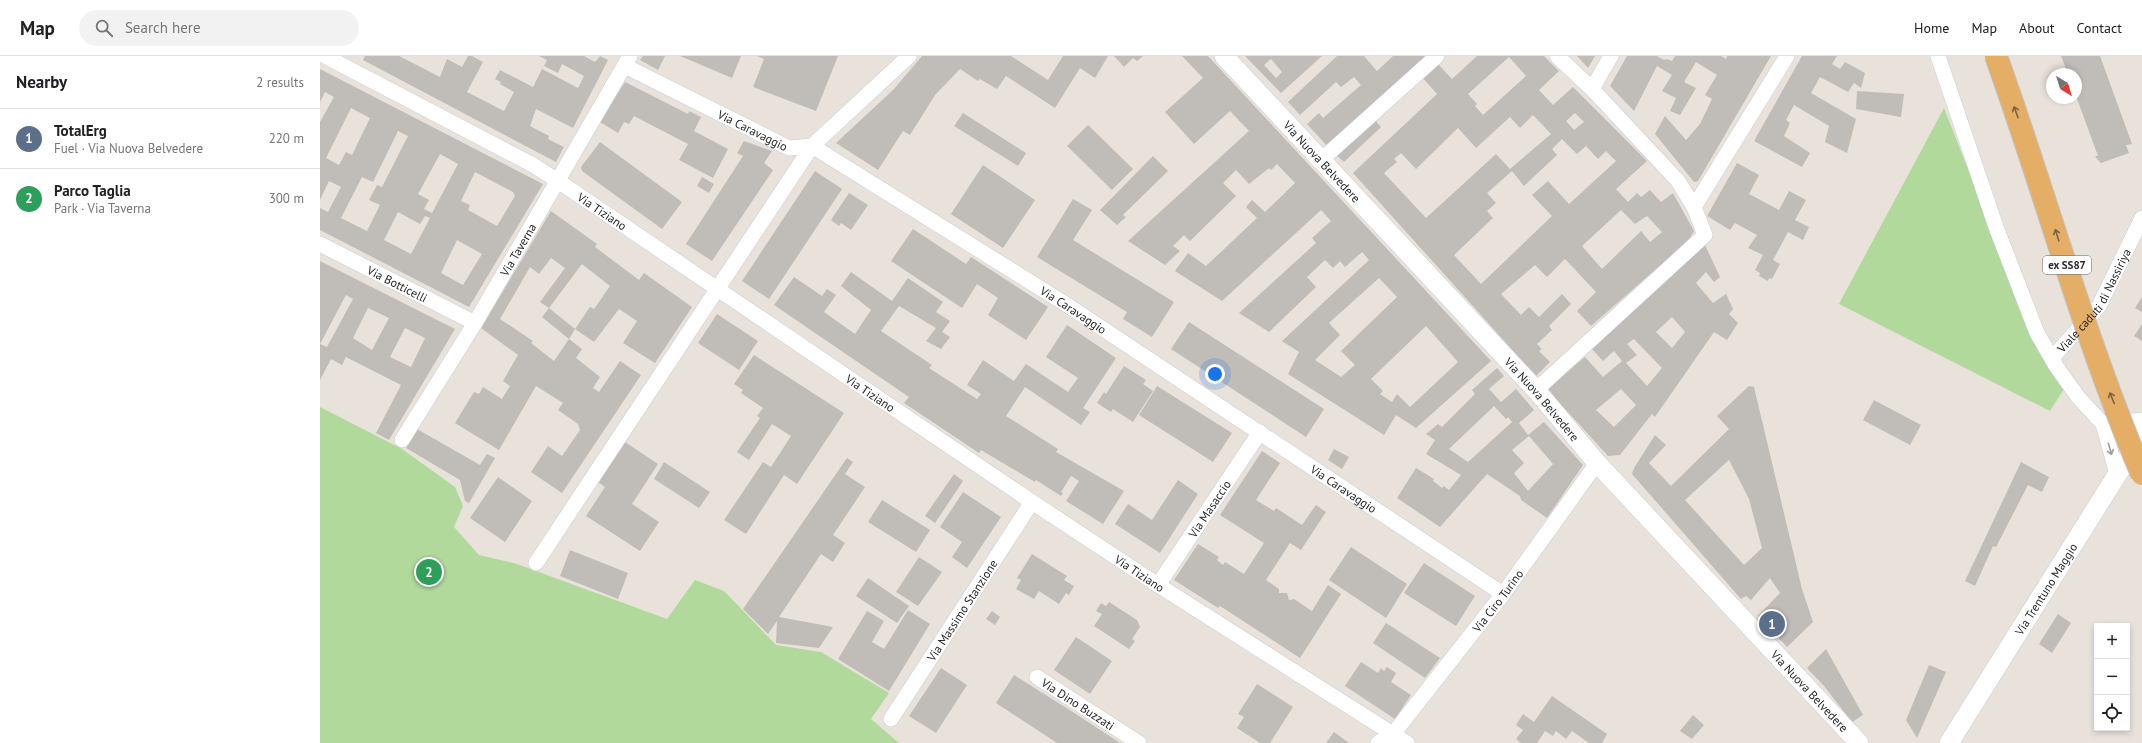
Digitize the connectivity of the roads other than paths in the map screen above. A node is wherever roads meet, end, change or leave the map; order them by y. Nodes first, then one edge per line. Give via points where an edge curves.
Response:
1 (325, 56) edge
2 (909, 56) edge
3 (1224, 56) edge
4 (1437, 56) edge
5 (1557, 56) edge
6 (1611, 56) edge
7 (1787, 56) edge
8 (1938, 56) edge
9 (1996, 56) edge
10 (628, 61) edge
11 (1592, 89) junction
12 (812, 146) junction
13 (1320, 161) junction
14 (558, 181) junction
15 (1694, 208) junction
16 (2142, 218) edge
17 (320, 244) edge
18 (718, 288) junction
19 (475, 323) junction
20 (2052, 358) junction
21 (1536, 390) junction
22 (2142, 420) edge
23 (2103, 424) junction
24 (1260, 432) junction
25 (2142, 435) edge
26 (402, 440) dead end
27 (1597, 463) junction
28 (2117, 474) junction
29 (2142, 474) edge
30 (1032, 502) junction
31 (536, 563) dead end
32 (1158, 585) junction
33 (1503, 594) junction
34 (1037, 677) dead end
35 (891, 719) dead end
36 (1393, 734) junction
37 (1139, 743) edge
38 (1378, 743) edge
39 (1407, 743) edge
40 (1859, 743) edge
41 (1949, 743) edge

1 - 14 street, Via Tiziano
2 - 12 street
3 - 13 street, Via Nuova Belvedere
4 - 13 street
5 - 11 street
6 - 11 street
7 - 15 street
8 - 20 street via 1996,226 2037,333
29 -> 9 highway, ex SS87, bridge via 2104,380
10 - 12 street, Via Caravaggio via 789,148
10 - 14 street, Via Taverna
11 - 15 street via 1678,181
12 - 18 street
12 - 24 street, Via Caravaggio via 1064,302
13 - 21 street, Via Nuova Belvedere
14 - 18 street, Via Tiziano
14 - 19 street, Via Taverna
15 - 21 street via 1705,235
16 - 20 street, Viale caduti di Nassiriya via 2099,306
17 - 19 street, Via Botticelli
18 - 30 street, Via Tiziano
18 - 31 street
19 - 26 street, Via Taverna
20 - 23 street via 2078,398
21 - 27 street, Via Nuova Belvedere
22 - 23 street
23 -> 28 street
24 - 32 street, Via Masaccio
24 - 33 street, Via Caravaggio
25 - 28 street, Via Trentuno Maggio
27 - 33 street, Via Ciro Turino
27 - 40 street, Via Nuova Belvedere
28 - 41 street, Via Trentuno Maggio
30 - 32 street, Via Tiziano
30 - 35 street, Via Massimo Stanzione
32 - 36 street, Via Tiziano
33 - 36 street, Via Ciro Turino
34 - 37 street, Via Dino Buzzati
36 - 38 street
36 - 39 street, Via Tiziano

